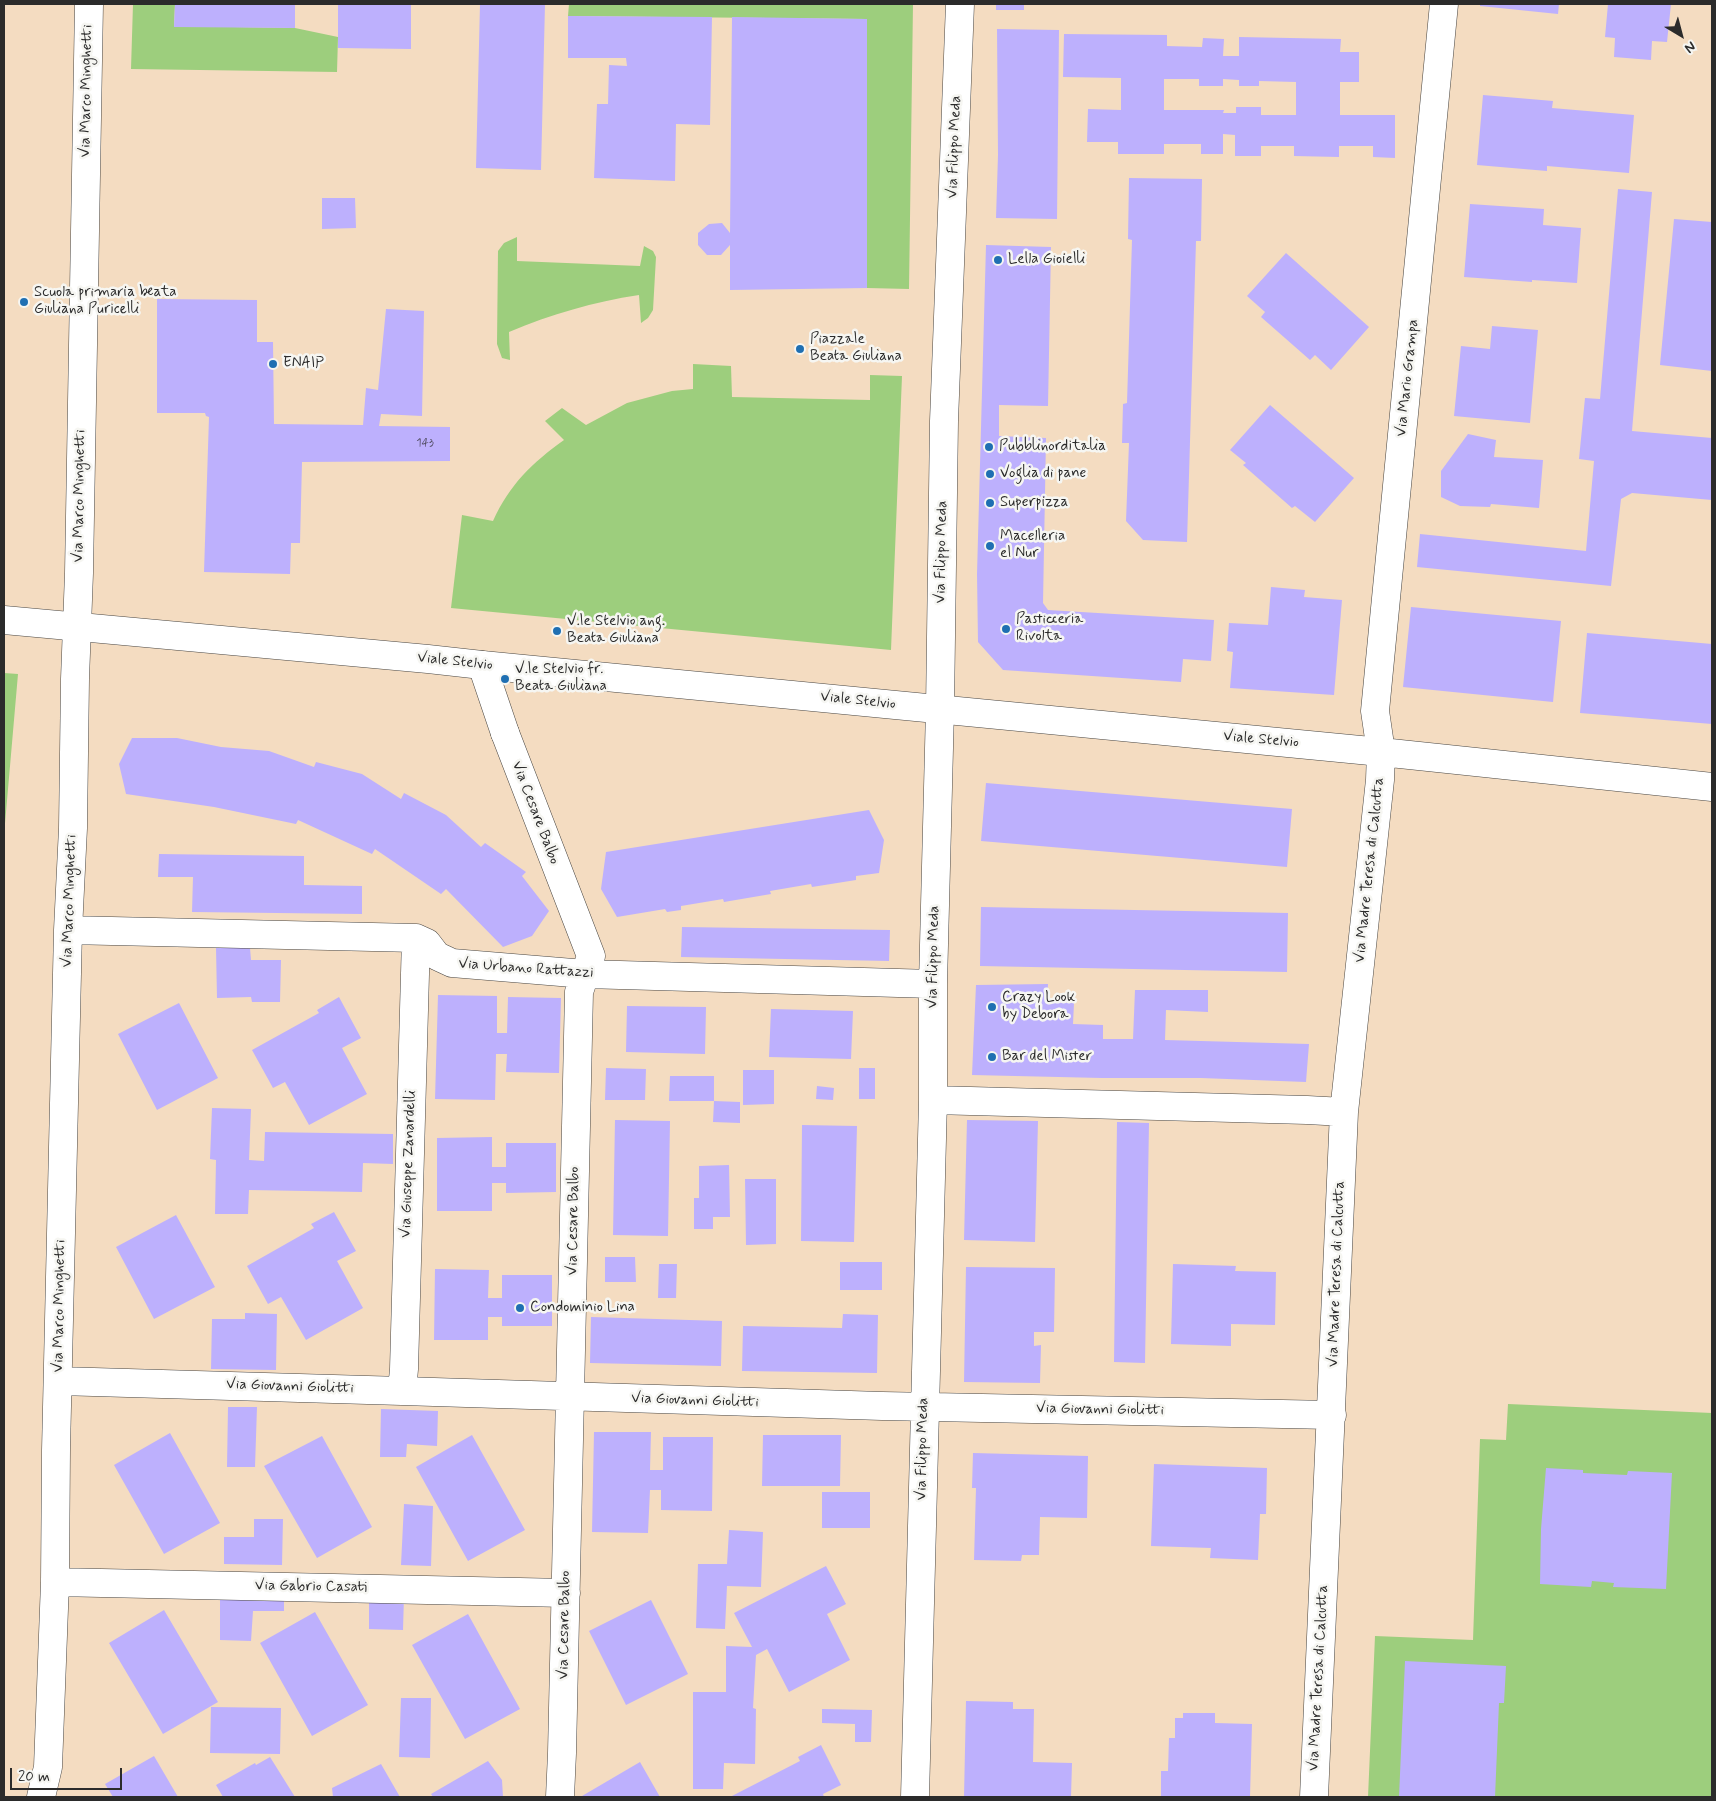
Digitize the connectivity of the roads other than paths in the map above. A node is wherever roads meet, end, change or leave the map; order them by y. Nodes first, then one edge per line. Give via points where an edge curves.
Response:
1 (89, 4) edge
2 (960, 4) edge
3 (1444, 4) edge
4 (4, 620) edge
5 (77, 627) junction
6 (482, 665) junction
7 (940, 709) junction
8 (1381, 752) junction
9 (1712, 787) edge
10 (68, 930) junction
11 (416, 938) junction
12 (585, 974) junction
13 (933, 984) junction
14 (933, 1100) junction
15 (1344, 1112) junction
16 (58, 1381) junction
17 (402, 1390) junction
18 (570, 1397) junction
19 (924, 1407) junction
20 (1332, 1415) junction
21 (55, 1582) junction
22 (566, 1593) junction
23 (48, 1767) junction
24 (41, 1797) edge
25 (60, 1797) edge
26 (560, 1797) edge
27 (915, 1797) edge
28 (1314, 1797) edge

1 - 5 street, Via Marco Minghetti
2 - 7 street, Via Filippo Meda via 944,421
3 - 8 street, Via Mario Grampa via 1375,711
4 - 5 street, Viale Stelvio
5 - 6 street, Viale Stelvio
5 - 10 street, Via Marco Minghetti
6 - 7 street, Viale Stelvio
6 - 12 street, Via Cesare Balbo via 505,734 591,956
7 - 8 street, Viale Stelvio
7 - 13 street, Via Filippo Meda
8 - 9 street, Viale Stelvio
8 - 15 street, Via Madre Teresa di Calcutta
10 - 11 street
10 - 16 street, Via Marco Minghetti
11 - 12 street, Via Urbano Rattazzi via 427,943 437,956 452,963
11 - 17 street, Via Giuseppe Zanardelli
12 - 13 street, Via Urbano Rattazzi
12 - 18 street, Via Cesare Balbo via 579,992
13 - 14 street, Via Filippo Meda
14 - 15 street
14 - 19 street, Via Filippo Meda
15 - 20 street, Via Madre Teresa di Calcutta
16 - 17 street, Via Giovanni Giolitti
16 - 21 street, Via Marco Minghetti
17 - 18 street, Via Giovanni Giolitti
18 - 19 street, Via Giovanni Giolitti
18 - 22 street, Via Cesare Balbo
19 - 20 street, Via Giovanni Giolitti
19 - 27 street, Via Filippo Meda
20 - 28 street, Via Madre Teresa di Calcutta
21 - 22 street, Via Gabrio Casati
21 - 23 street, Via Marco Minghetti
22 - 26 street, Via Cesare Balbo
23 - 24 street, Via Marco Minghetti
23 - 25 street

